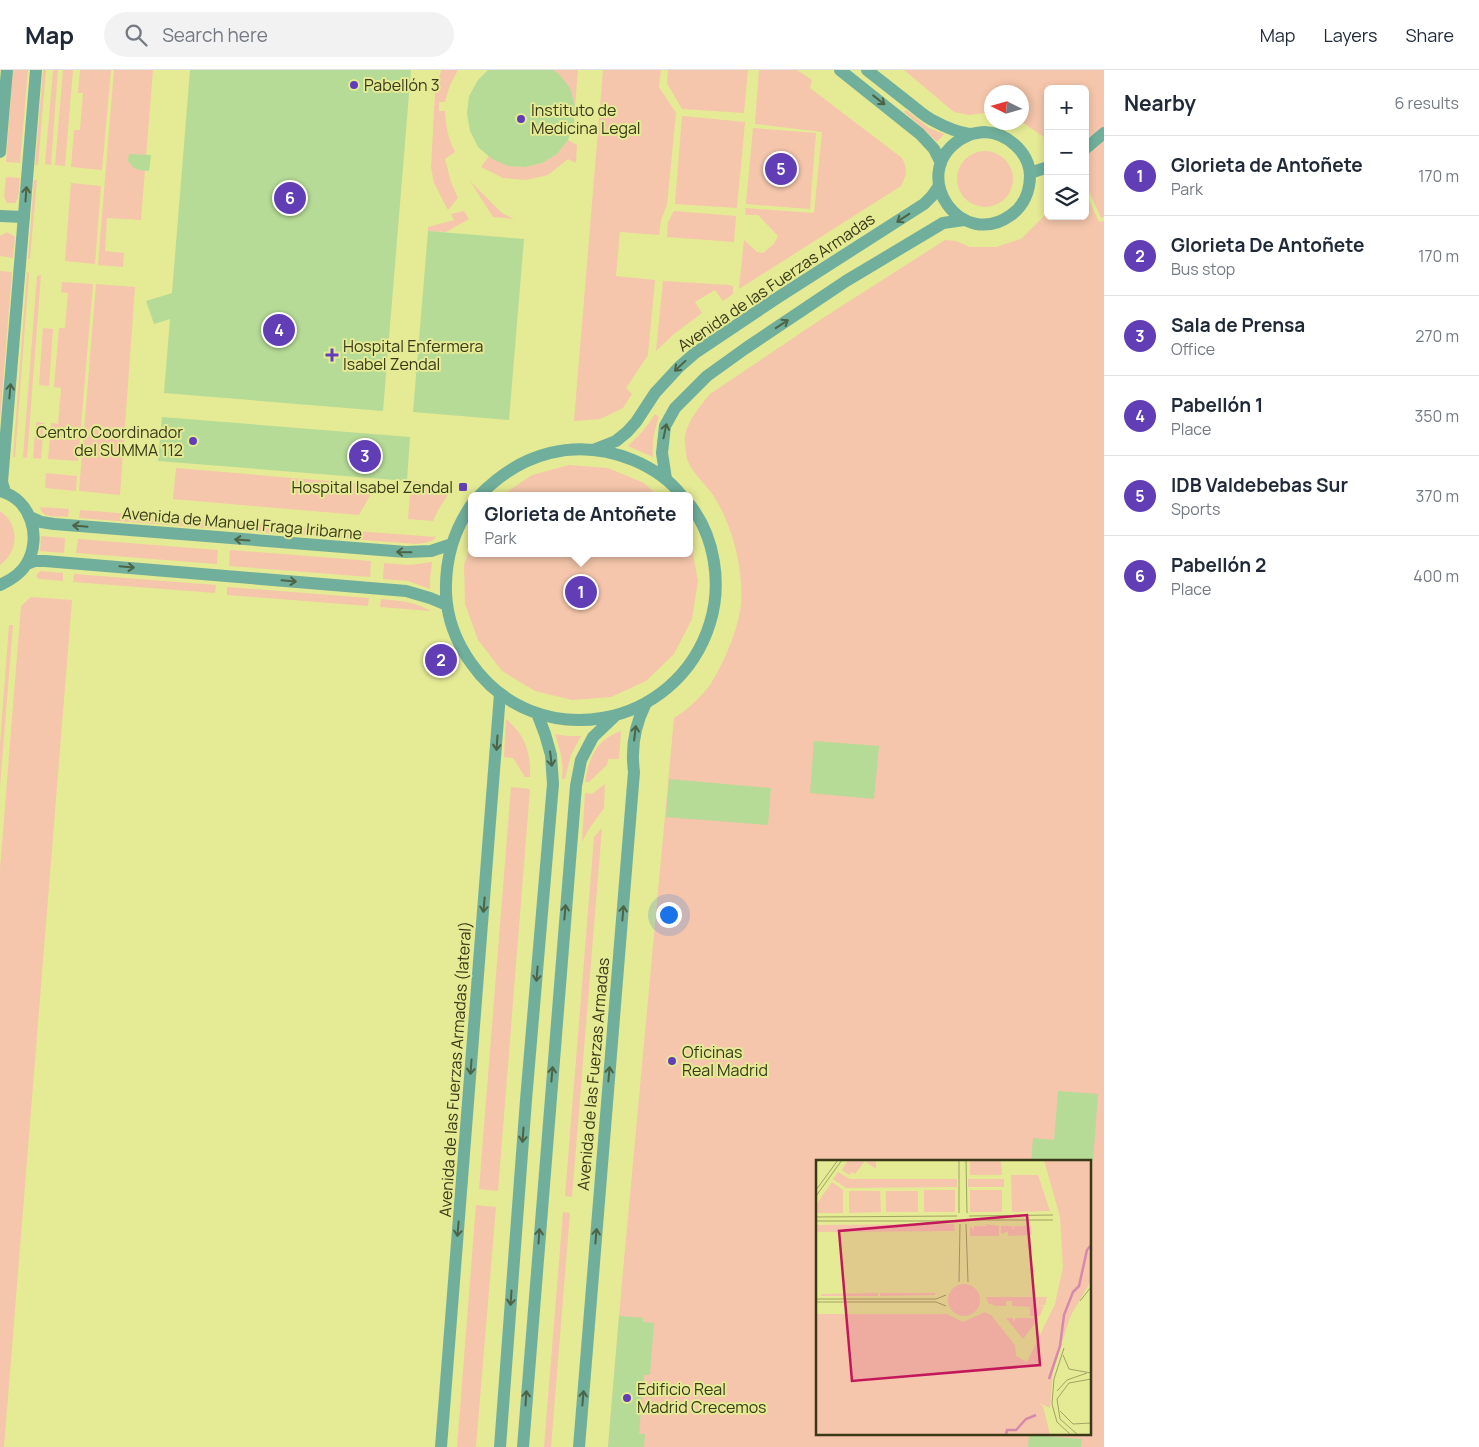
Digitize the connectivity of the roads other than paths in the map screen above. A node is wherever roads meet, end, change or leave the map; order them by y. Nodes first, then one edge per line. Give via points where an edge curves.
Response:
1 (7, 70) edge
2 (36, 70) edge
3 (840, 70) edge
4 (867, 70) edge
5 (1104, 133) edge
6 (972, 134) junction
7 (1089, 146) edge
8 (0, 152) edge
9 (941, 164) junction
10 (1044, 168) edge
11 (1030, 173) junction
12 (939, 186) junction
13 (0, 216) edge
14 (24, 217) junction
15 (964, 220) junction
16 (593, 450) junction
17 (666, 479) junction
18 (2, 491) edge
19 (483, 492) edge
20 (678, 492) edge
21 (468, 510) edge
22 (693, 510) edge
23 (30, 517) junction
24 (452, 544) junction
25 (27, 564) junction
26 (0, 585) edge
27 (447, 605) junction
28 (500, 694) junction
29 (645, 705) junction
30 (537, 713) junction
31 (615, 716) junction
32 (441, 1447) edge
33 (500, 1447) edge
34 (522, 1447) edge
35 (579, 1447) edge

1 - 8 street
14 -> 2 street
3 -> 9 street via 920,134 934,149
4 - 6 street via 932,121
5 - 7 street
6 - 9 street via 958,140
6 - 11 street via 984,132 1009,139 1019,148
9 - 12 street
10 - 11 street
11 - 15 street via 1025,200 1011,215 992,224
12 - 15 street via 952,212
12 -> 16 street, Avenida de las Fuerzas Armadas via 924,204 695,353 655,393 627,432 616,441
13 - 14 street
18 -> 14 street
17 -> 15 street via 662,453 665,426 675,408 708,376 846,281 943,223
16 - 17 street via 644,464
16 - 19 street via 561,450 523,462
17 - 20 street
18 - 23 street via 20,502
21 - 24 street
22 - 29 street via 714,559 716,588 712,616 688,668
24 -> 23 street, Avenida de Manuel Fraga Iribarne via 431,551 406,552 54,524
23 - 25 street via 34,541
24 - 27 street via 446,574
25 - 26 street
25 -> 27 street via 45,560 406,591
27 - 28 street via 462,650 479,674
28 - 30 street
28 -> 32 street, Avenida de las Fuerzas Armadas (lateral)
29 - 31 street
35 -> 29 street, Avenida de las Fuerzas Armadas via 635,728
30 - 31 street via 576,720
30 -> 33 street via 551,755 553,784
34 -> 31 street via 576,786 581,760 593,737

